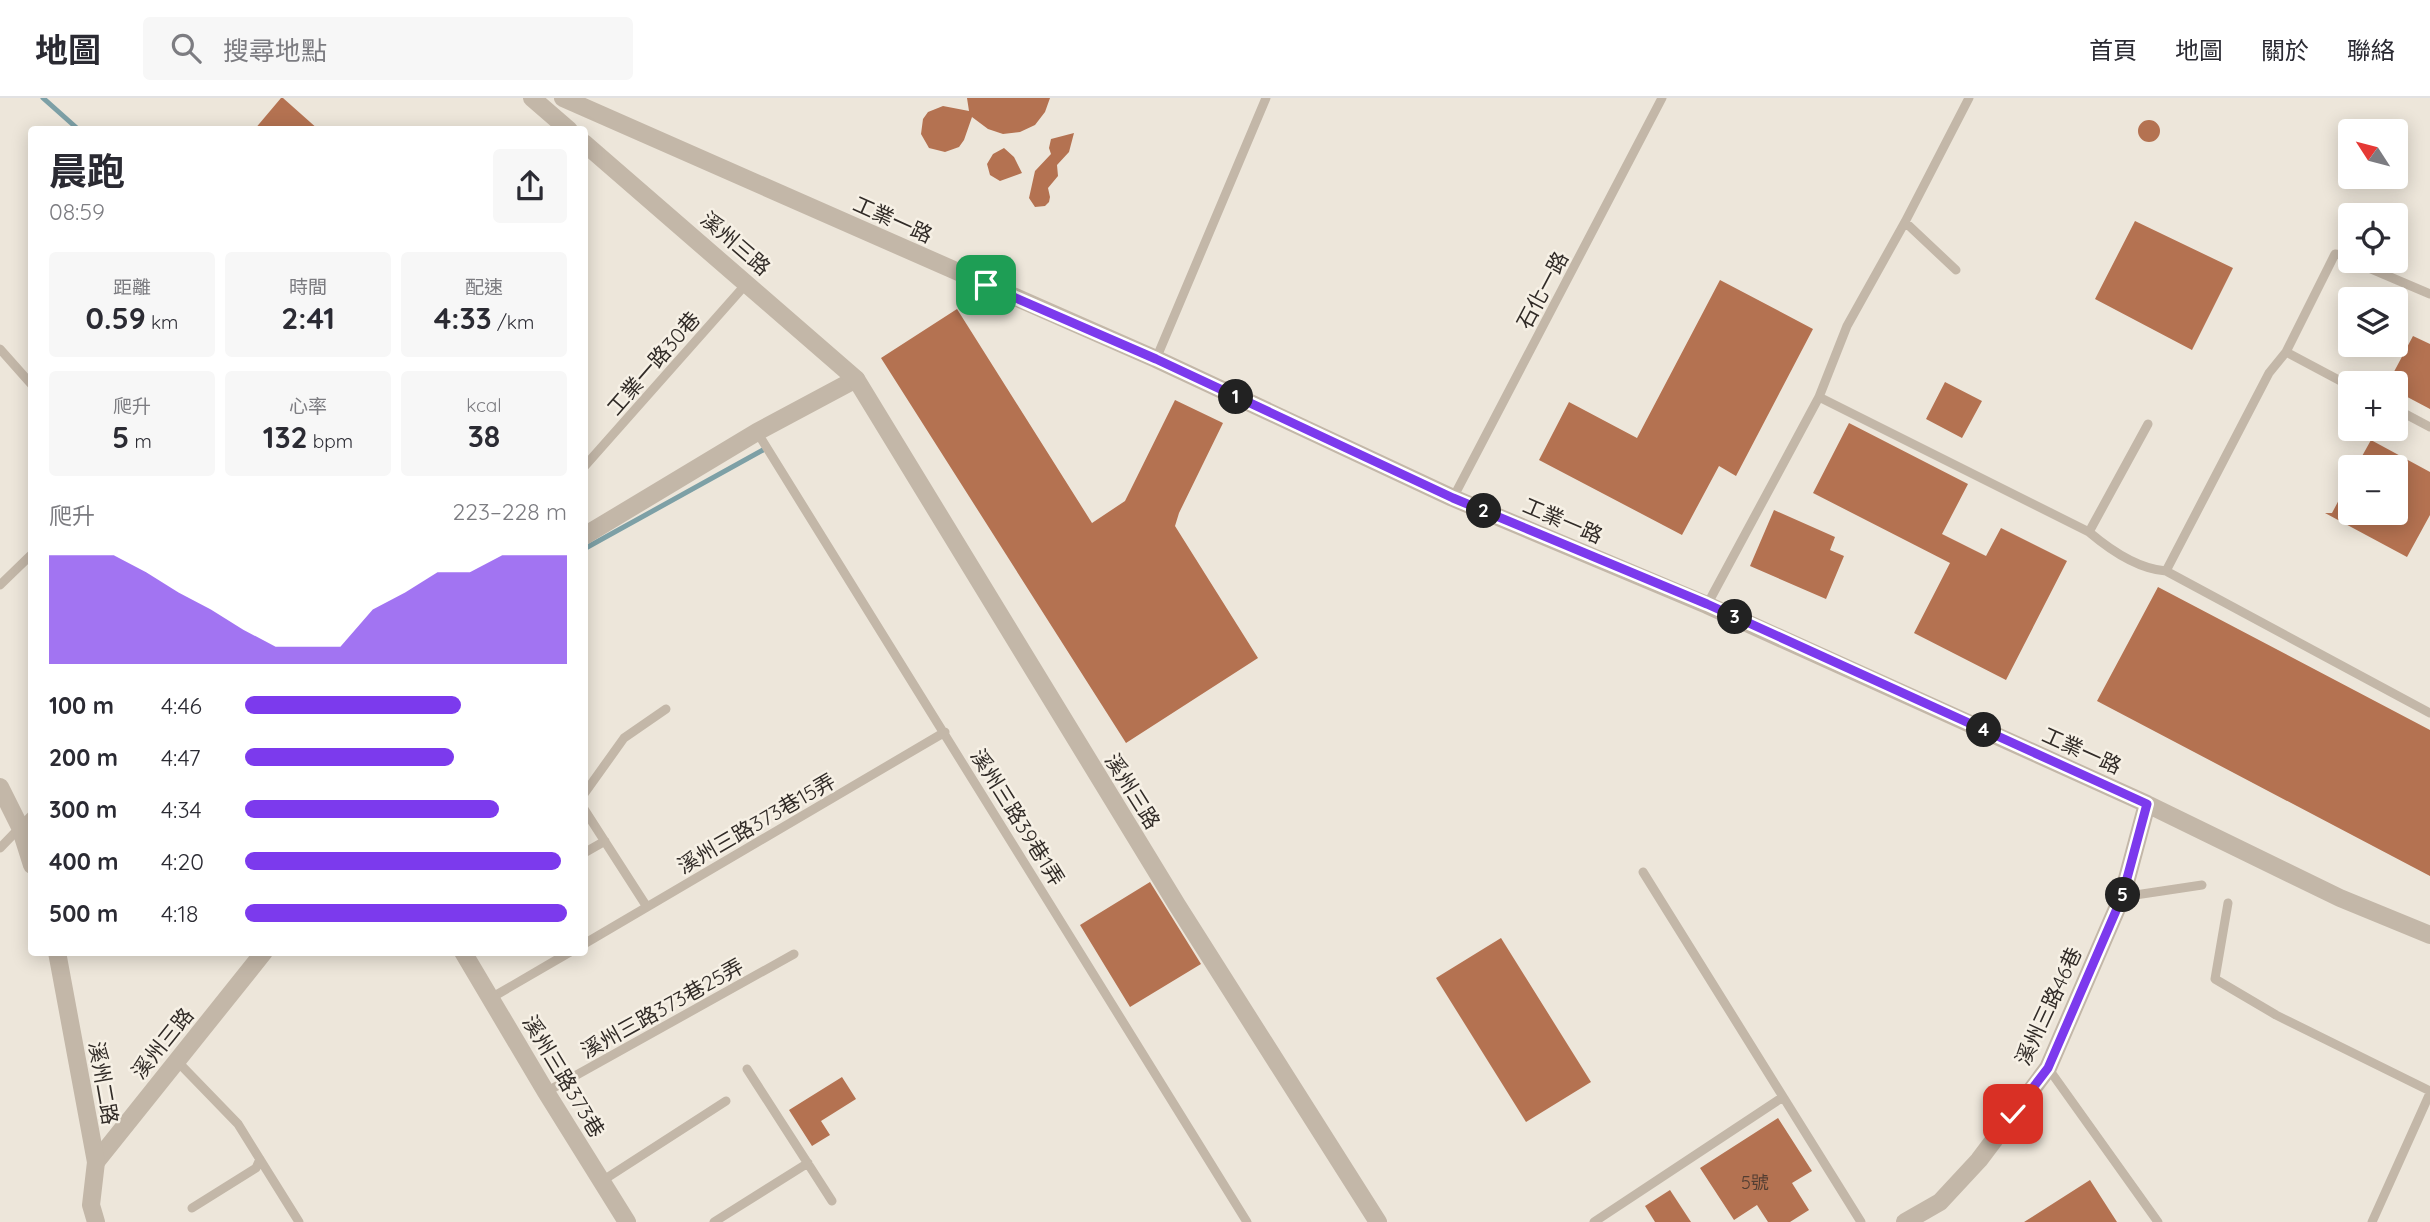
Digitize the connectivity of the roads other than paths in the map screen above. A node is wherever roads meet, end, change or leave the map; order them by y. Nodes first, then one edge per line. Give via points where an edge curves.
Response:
1 (532, 98) edge
2 (563, 98) edge
3 (1266, 98) edge
4 (1662, 98) edge
5 (1969, 98) edge
6 (564, 126) edge
7 (588, 146) edge
8 (1905, 222) junction
9 (2338, 254) edge
10 (1956, 270) dead end
11 (2382, 273) edge
12 (747, 283) junction
13 (2430, 294) edge
14 (0, 349) edge
15 (2286, 352) junction
16 (1156, 359) junction
17 (856, 379) junction
18 (28, 380) edge
19 (2338, 380) edge
20 (1819, 397) junction
21 (2408, 415) edge
22 (2148, 424) dead end
23 (2430, 426) edge
24 (757, 432) junction
25 (588, 462) edge
26 (1453, 498) junction
27 (2089, 532) junction
28 (588, 534) edge
29 (28, 558) edge
30 (2166, 571) junction
31 (0, 585) edge
32 (1707, 604) junction
33 (666, 709) dead end
34 (2430, 713) edge
35 (945, 732) junction
36 (0, 787) edge
37 (588, 788) edge
38 (2147, 804) junction
39 (588, 815) edge
40 (26, 821) edge
41 (605, 841) junction
42 (0, 848) edge
43 (588, 851) edge
44 (1643, 872) dead end
45 (2202, 885) dead end
46 (2122, 897) junction
47 (2228, 903) dead end
48 (647, 907) junction
49 (2430, 935) edge
50 (588, 942) edge
51 (794, 954) dead end
52 (58, 956) edge
53 (261, 956) edge
54 (466, 956) edge
55 (563, 956) edge
56 (491, 998) junction
57 (176, 1060) junction
58 (2048, 1068) junction
59 (747, 1069) dead end
60 (546, 1092) junction
61 (2430, 1092) edge
62 (1783, 1097) junction
63 (726, 1101) dead end
64 (261, 1159) junction
65 (96, 1162) junction
66 (808, 1163) junction
67 (602, 1181) junction
68 (832, 1201) dead end
69 (192, 1208) dead end
70 (96, 1222) edge
71 (299, 1222) edge
72 (627, 1222) edge
73 (714, 1222) edge
74 (1247, 1222) edge
75 (1378, 1222) edge
76 (1594, 1222) edge
77 (1861, 1222) edge
78 (1905, 1222) edge
79 (2158, 1222) edge
80 (2372, 1222) edge

1 - 6 street
2 - 16 street, 工業一路
3 - 16 lane
4 - 26 lane, 石化一路
5 - 8 lane
7 - 12 street, 溪州三路
8 - 10 lane
8 - 20 lane via 1847,326
9 - 15 lane
11 - 13 lane
12 - 17 street, 溪州三路
12 - 25 lane, 工業一路30巷
14 - 18 lane
15 - 19 lane
15 - 30 lane via 2269,373
16 - 26 street, 工業一路
17 - 24 street
17 - 75 street, 溪州三路 via 1106,790
20 - 27 lane
20 - 32 lane
21 - 23 lane
22 - 27 lane
24 - 28 street
24 - 35 lane, 溪州三路39巷1弄
26 - 32 street, 工業一路
27 - 30 lane via 2152,570
29 - 31 lane
30 - 34 lane
32 - 38 street, 工業一路
33 - 37 lane via 624,738
35 - 48 lane, 溪州三路373巷15弄
35 - 74 lane, 溪州三路39巷1弄
36 - 40 street
38 - 46 street, 溪州三路46巷
38 - 49 street, 工業一路 via 2340,898
39 - 41 lane
40 - 42 lane
41 - 43 lane
41 - 48 lane
44 - 62 lane
45 - 46 lane
46 - 58 street, 溪州三路46巷
47 - 61 lane via 2215,979
48 - 50 lane, 溪州三路373巷15弄
51 - 60 lane, 溪州三路373巷25弄
52 - 65 street, 溪州二路
53 - 57 street, 溪州三路
54 - 56 street, 溪州三路373巷
55 - 56 lane
56 - 60 street, 溪州三路373巷
57 - 64 lane via 238,1124
57 - 65 street, 溪州三路
58 - 78 street, 溪州三路46巷 via 1979,1160 1940,1202
58 - 79 lane
59 - 66 lane
60 - 67 street, 溪州三路373巷
61 - 80 lane
62 - 76 lane
62 - 77 lane
63 - 67 lane
64 - 69 lane via 256,1168
64 - 71 lane
65 - 70 street, 溪州二路 via 91,1205
66 - 68 lane
66 - 73 lane
67 - 72 street, 溪州三路373巷

